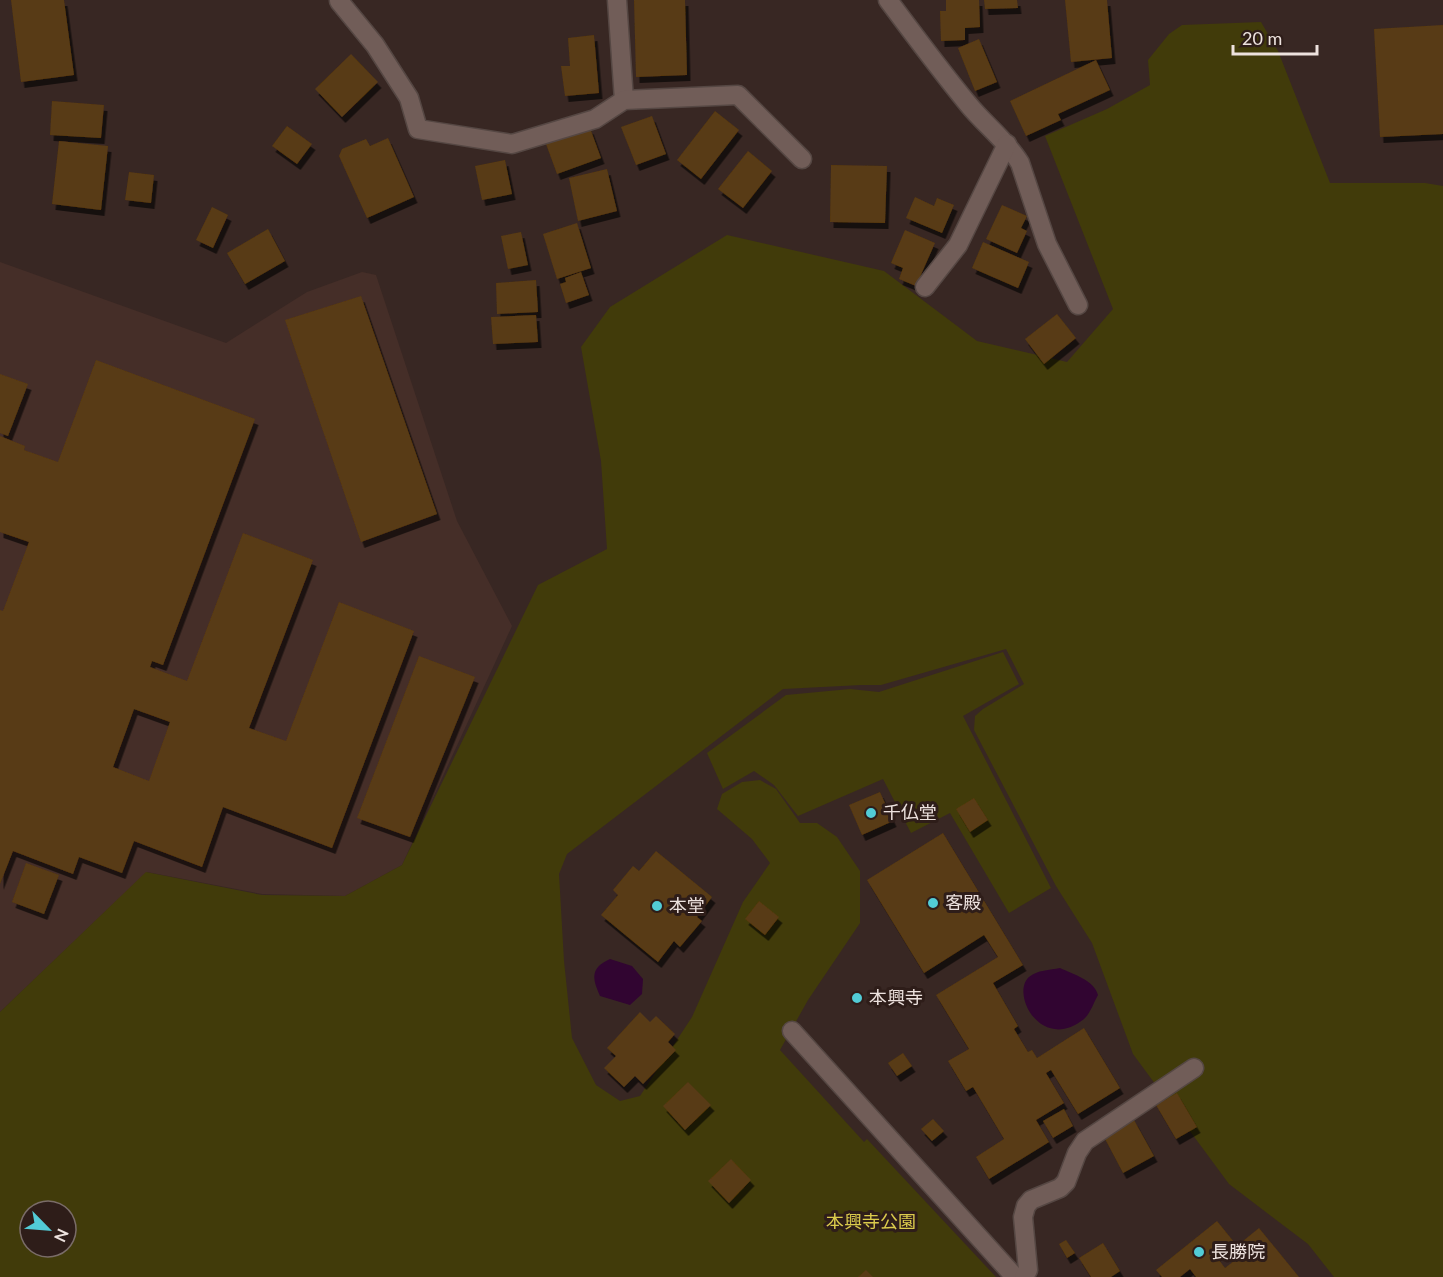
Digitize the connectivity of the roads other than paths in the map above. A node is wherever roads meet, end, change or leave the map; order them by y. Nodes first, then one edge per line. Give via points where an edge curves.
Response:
1 (337, 0) edge
2 (351, 0) edge
3 (617, 0) edge
4 (888, 0) edge
5 (624, 100) junction
6 (1007, 144) junction
7 (802, 159) dead end
8 (925, 287) dead end
9 (1078, 305) dead end
10 (792, 1030) dead end
11 (1194, 1068) dead end
12 (1015, 1277) edge
13 (1024, 1277) edge

1 - 2 street
1 - 5 street via 375,45 409,98 417,129 512,144 595,119
3 - 5 street
4 - 6 street via 968,105
5 - 7 street via 738,95
6 - 8 street via 958,245
6 - 9 street via 1020,163 1047,244
10 - 12 street
11 - 13 street via 1085,1142 1066,1182 1026,1206 1023,1218 1028,1270

